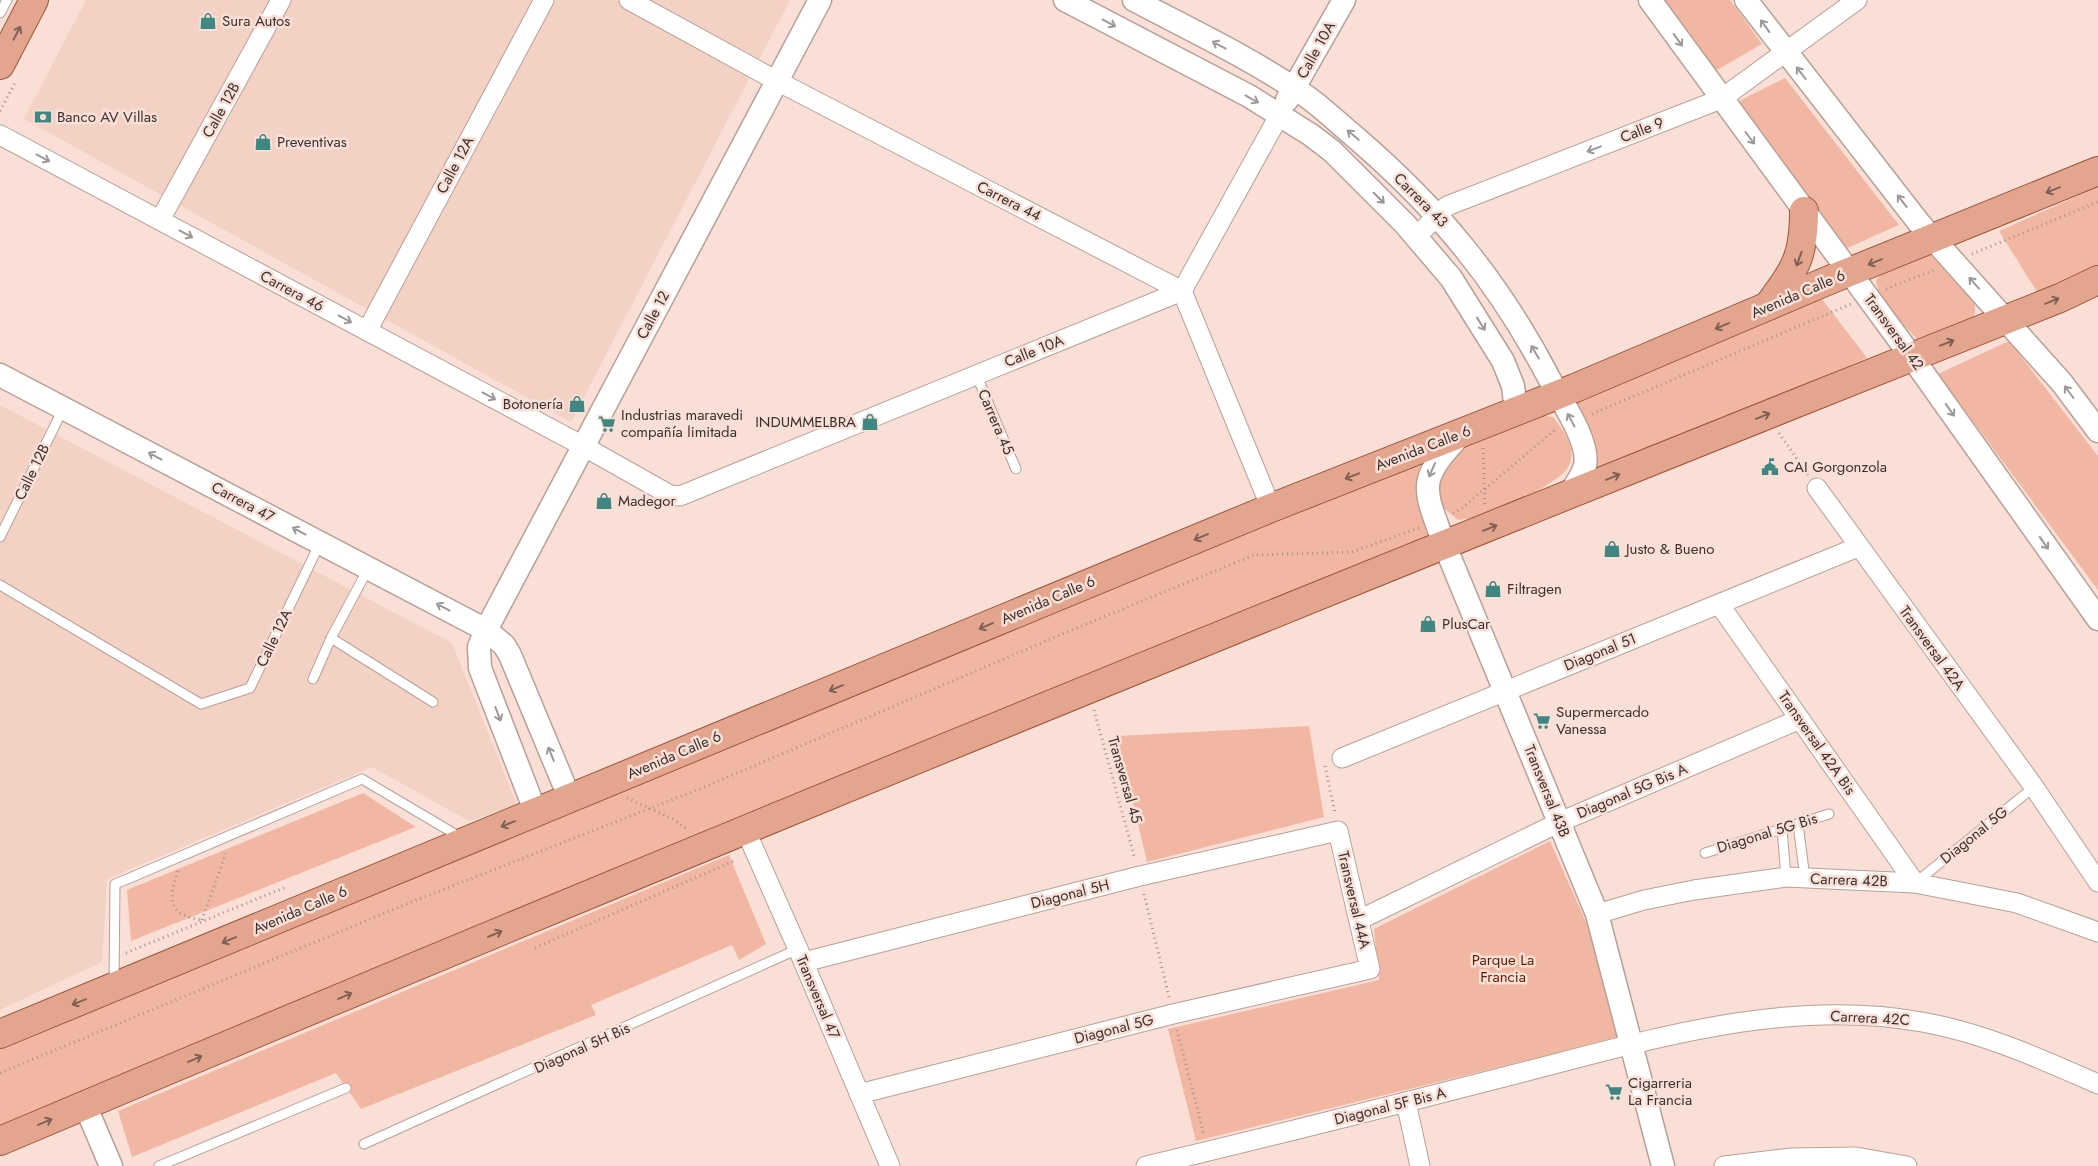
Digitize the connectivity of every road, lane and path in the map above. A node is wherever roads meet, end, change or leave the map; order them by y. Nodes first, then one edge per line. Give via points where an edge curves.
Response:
1 (7, 0) edge
2 (34, 0) edge
3 (281, 0) edge
4 (544, 0) edge
5 (629, 0) edge
6 (820, 0) edge
7 (1134, 0) edge
8 (1344, 0) edge
9 (1650, 0) edge
10 (1746, 0) edge
11 (1858, 0) edge
12 (1072, 1) edge
13 (0, 13) edge
14 (1785, 53) junction
15 (0, 65) edge
16 (777, 81) junction
17 (1294, 89) junction
18 (1721, 99) junction
19 (1280, 114) junction
20 (0, 135) edge
21 (2098, 170) edge
22 (2098, 202) edge
23 (1804, 211) junction
24 (1438, 215) junction
25 (160, 220) junction
26 (1416, 237) junction
27 (1933, 238) junction
28 (1954, 261) junction
29 (1849, 272) junction
30 (2098, 280) edge
31 (1182, 290) junction
32 (1868, 297) junction
33 (1767, 307) junction
34 (2006, 319) junction
35 (367, 331) junction
36 (1911, 356) junction
37 (0, 374) edge
38 (976, 374) junction
39 (1558, 395) junction
40 (64, 408) junction
41 (1516, 412) junction
42 (1766, 415) junction
43 (1586, 416) dead end
44 (1472, 429) junction
45 (1555, 430) dead end
46 (2098, 431) edge
47 (583, 446) junction
48 (1016, 469) dead end
49 (1817, 488) joint
50 (1484, 490) junction
51 (1568, 496) junction
52 (1270, 508) junction
53 (1461, 510) dead end
54 (1421, 527) dead end
55 (1486, 530) junction
56 (0, 537) edge
57 (320, 543) junction
58 (1445, 546) junction
59 (1858, 547) junction
60 (368, 568) junction
61 (0, 585) edge
62 (1719, 604) junction
63 (2098, 619) edge
64 (486, 630) junction
65 (331, 638) junction
66 (313, 679) dead end
67 (1088, 691) junction
68 (1506, 691) junction
69 (433, 702) dead end
70 (1800, 719) junction
71 (1342, 758) joint
72 (597, 787) junction
73 (2034, 787) junction
74 (570, 799) junction
75 (650, 808) junction
76 (536, 813) junction
77 (1829, 814) dead end
78 (1560, 822) junction
79 (1798, 824) junction
80 (1782, 829) junction
81 (1338, 831) junction
82 (233, 834) junction
83 (467, 841) junction
84 (750, 841) junction
85 (709, 845) junction
86 (1705, 852) dead end
87 (182, 856) junction
88 (1140, 876) junction
89 (1786, 877) junction
90 (1805, 878) junction
91 (282, 881) dead end
92 (2098, 882) edge
93 (1915, 883) junction
94 (1597, 914) junction
95 (202, 920) junction
96 (1358, 920) junction
97 (2098, 932) edge
98 (124, 944) dead end
99 (535, 948) dead end
100 (801, 956) junction
101 (1370, 969) joint
102 (114, 987) junction
103 (0, 1034) edge
104 (1633, 1045) junction
105 (0, 1074) edge
106 (2098, 1084) edge
107 (346, 1088) dead end
108 (859, 1094) junction
109 (1406, 1102) junction
110 (85, 1104) junction
111 (0, 1140) edge
112 (364, 1144) dead end
113 (111, 1166) edge
114 (159, 1166) edge
115 (890, 1166) edge
116 (1146, 1166) edge
117 (1420, 1166) edge
118 (1663, 1166) edge
119 (1724, 1166) edge
120 (1907, 1166) edge

1 - 13 lane
15 -> 2 main road
3 - 25 street, Calle 12B
4 - 35 street, Calle 12A
5 - 16 street, Carrera 44
6 - 16 street, Calle 12
17 -> 7 street, Carrera 43 via 1262,68
8 - 17 street, Calle 10A
9 -> 18 street, Transversal 42
14 -> 10 street
11 - 14 street, Calle 9
12 -> 19 street, Carrera 43
14 - 18 street, Calle 9
27 -> 14 street
16 - 31 street, Carrera 44
16 - 47 street, Calle 12
17 - 19 street, Calle 10A
24 -> 17 street, Carrera 43 via 1373,152
18 -> 23 street, Transversal 42
18 -> 24 street, Calle 9 via 1447,206
19 -> 26 street, Carrera 43 via 1332,151
19 - 31 street, Calle 10A
20 -> 25 street, Carrera 46
21 -> 27 main road, Avenida Calle 6
22 - 28 path
23 - 29 street, Transversal 42
23 -> 33 main road via 1799,260
24 - 26 street, Calle 9
39 -> 24 street, Carrera 43 via 1497,289
25 -> 35 street, Carrera 46
26 -> 41 street, Carrera 43 via 1463,296 1503,361 1513,386
27 - 28 street
27 -> 29 main road, Avenida Calle 6
28 - 32 path
34 -> 28 street
29 - 32 street, Transversal 42
29 - 33 main road, Avenida Calle 6
34 -> 30 main road
31 - 38 street, Calle 10A
31 - 52 street
32 - 36 street, Transversal 42
32 - 43 path
33 -> 39 main road, Avenida Calle 6
36 -> 34 main road
46 -> 34 street via 2062,383
35 -> 47 street, Carrera 46
36 - 42 main road
36 -> 63 street, Transversal 42
37 - 40 street, Carrera 47
38 - 47 street, Calle 10A via 680,496 670,495
38 - 48 lane, Carrera 45
39 - 41 main road, Avenida Calle 6
51 -> 39 street, Carrera 43 via 1582,475 1585,458 1581,440
40 - 56 lane, Calle 12B
57 -> 40 street, Carrera 47
41 - 44 main road, Avenida Calle 6
42 - 49 path
51 -> 42 main road
44 - 50 path
44 -> 52 main road, Avenida Calle 6
44 -> 58 street, Transversal 43B via 1437,460 1427,482
45 - 50 path
47 - 64 street, Calle 12
49 - 59 street, Transversal 42A
50 - 53 path
50 - 55 path
55 -> 51 main road
52 -> 72 main road, Avenida Calle 6
54 - 75 path via 1352,552 1254,555
55 - 58 main road
57 - 60 street, Carrera 47
57 - 61 lane, Calle 12A via 250,688 202,704
58 - 67 main road
58 - 68 street, Transversal 43B
59 - 62 street, Diagonal 51
59 - 73 street, Transversal 42A
64 -> 60 street, Carrera 47
60 - 65 lane
62 - 68 street, Diagonal 51
62 - 70 street, Transversal 42A Bis
74 -> 64 street, Carrera 47 via 510,655 501,641
64 -> 76 street via 479,648 480,668
65 - 66 lane
65 - 69 lane
67 - 84 main road
67 - 88 path, Transversal 45
68 - 71 street, Diagonal 51
68 - 78 street, Transversal 43B
70 - 78 street, Diagonal 5G Bis A
70 - 93 street, Transversal 42A Bis
71 - 81 path via 1324,762
72 - 74 main road, Avenida Calle 6
72 - 75 path
73 - 92 street, Transversal 42A
73 - 93 lane, Diagonal 5G
74 - 76 main road, Avenida Calle 6
75 - 85 path via 673,819
75 - 105 path via 409,903
76 -> 83 main road, Avenida Calle 6
77 - 79 lane, Diagonal 5G Bis
78 - 94 street, Transversal 43B
78 - 96 street, Diagonal 5G Bis A
79 - 80 lane, Diagonal 5G Bis
79 - 90 lane
80 - 86 lane, Diagonal 5G Bis
80 - 89 lane
81 - 88 street, Diagonal 5H
81 - 96 street, Transversal 44A
82 - 83 lane via 362,779
82 - 87 lane
82 - 95 path
83 -> 102 main road, Avenida Calle 6
84 - 85 main road
84 - 99 path
84 - 100 street, Transversal 47
110 -> 85 main road
87 - 95 path via 173,883 173,907 189,918
87 - 102 lane via 115,884
88 - 100 street, Diagonal 5H
89 - 90 street, Carrera 42B
89 - 94 street, Carrera 42B via 1644,900
90 - 93 street, Carrera 42B
91 - 95 path via 286,887
93 - 97 street, Carrera 42B via 2016,904
94 - 104 street, Transversal 43B
95 - 98 path via 124,954
96 - 101 street, Transversal 44A
100 - 108 street, Transversal 47
100 - 112 lane, Diagonal 5H Bis
101 - 108 street, Diagonal 5G via 1173,1014
102 -> 103 main road, Avenida Calle 6
104 - 106 street, Carrera 42C via 1727,1024 1776,1017 1825,1015 1920,1021 1990,1039
104 - 109 street, Diagonal 5F Bis A
104 - 118 street, Transversal 43B
107 - 114 lane
108 - 115 street, Transversal 47
109 - 116 street, Diagonal 5F Bis A
109 - 117 street
111 -> 110 main road
110 - 113 street
119 - 120 street via 1792,1158 1856,1157

